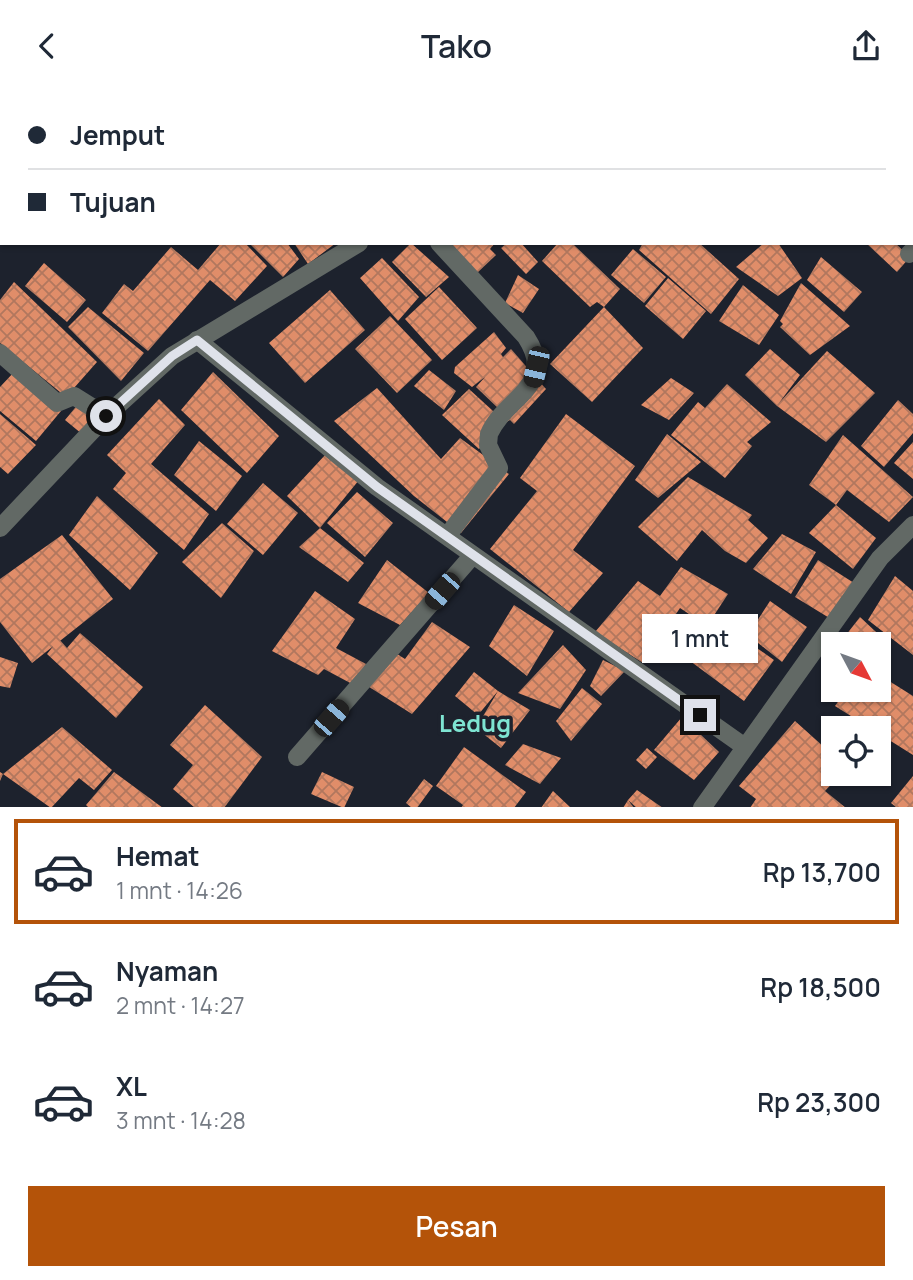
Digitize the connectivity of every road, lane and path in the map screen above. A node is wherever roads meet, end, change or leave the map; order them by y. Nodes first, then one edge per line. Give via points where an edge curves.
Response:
1 (356, 245) edge
2 (441, 245) edge
3 (197, 340) junction
4 (0, 353) edge
5 (106, 416) junction
6 (913, 525) edge
7 (0, 529) edge
8 (448, 535) junction
9 (473, 555) junction
10 (745, 747) junction
11 (297, 757) dead end
12 (702, 807) edge

1 - 3 street
2 - 8 street via 526,337 537,360 533,382 489,434 488,445 499,468
3 - 5 street via 172,356
3 - 8 street via 377,487
4 - 5 street via 57,403 74,396
5 - 7 street
6 - 10 street via 880,558
8 - 9 street
9 - 10 street
9 - 11 street
10 - 12 street

